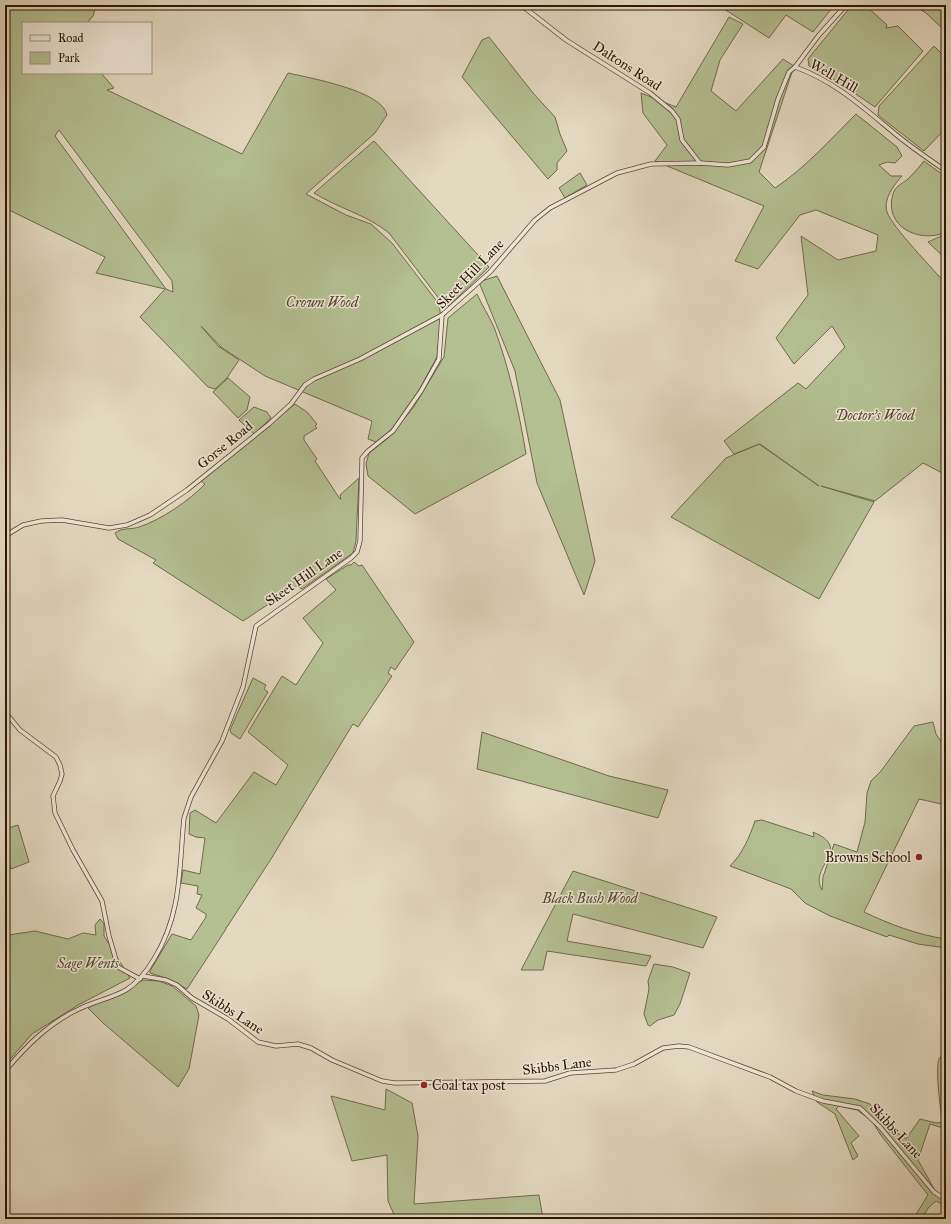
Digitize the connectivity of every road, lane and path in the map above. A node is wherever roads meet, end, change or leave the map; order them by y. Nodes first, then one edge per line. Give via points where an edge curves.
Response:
1 (521, 5) edge
2 (846, 5) edge
3 (795, 67) junction
4 (700, 163) junction
5 (946, 171) edge
6 (442, 314) junction
7 (5, 536) edge
8 (5, 712) edge
9 (141, 978) junction
10 (5, 1071) edge
11 (946, 1200) edge

1 - 4 street, Daltons Road via 566,40 650,93 672,111 678,119 682,140
2 - 3 street
3 - 4 street, Well Hill via 789,72 778,99 764,147 750,161 728,165
3 - 5 street, Well Hill via 853,98 899,137
4 - 6 street, Skeet Hill Lane via 638,166 617,173 550,208 535,220 490,272
6 - 7 street, Gorse Road via 360,359 305,385 291,404 268,424 187,490 150,515 127,525 110,528 62,520 41,521 23,525
6 - 9 street, Skeet Hill Lane via 439,359 421,391 393,431 362,458 360,541 357,552 256,626 243,687 222,741 188,805 178,892 168,934
8 - 9 street, Skibbs Lane via 20,730 56,757 62,774 53,796 55,813 102,901 118,967
9 - 10 street, Skeet Hill Lane via 126,990 81,1008 56,1023 28,1044
9 - 11 street, Skibbs Lane via 166,980 177,985 258,1042 276,1046 298,1044 382,1081 395,1084 545,1081 570,1073 616,1070 634,1064 663,1048 680,1046 700,1050 770,1077 796,1091 860,1108 880,1127 934,1192

